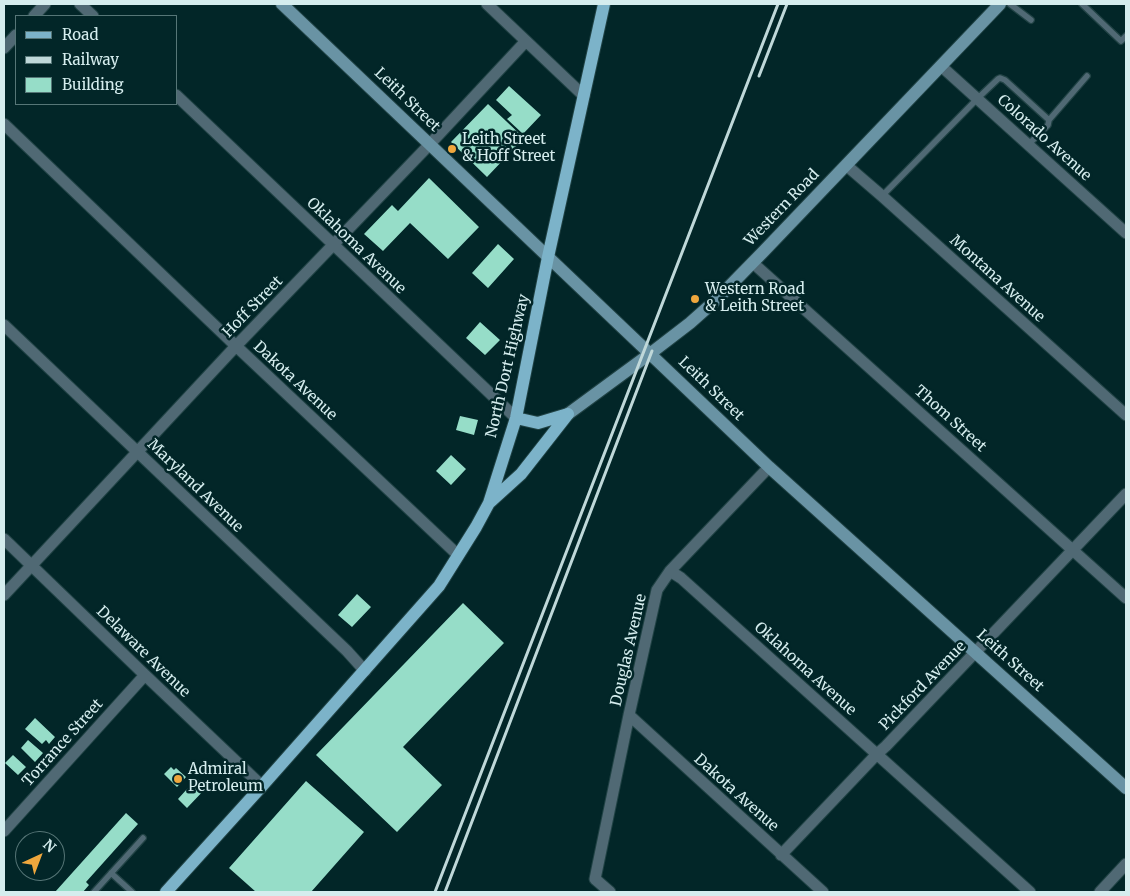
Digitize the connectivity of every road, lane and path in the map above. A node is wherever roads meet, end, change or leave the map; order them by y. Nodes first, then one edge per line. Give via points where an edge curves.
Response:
1 (45, 4) edge
2 (80, 4) edge
3 (282, 4) edge
4 (487, 4) edge
5 (604, 4) edge
6 (1000, 4) edge
7 (1010, 4) edge
8 (1082, 4) edge
9 (35, 15) edge
10 (92, 15) edge
11 (1031, 20) dead end
12 (15, 36) edge
13 (1126, 36) edge
14 (526, 41) junction
15 (4, 48) edge
16 (941, 66) junction
17 (1087, 76) dead end
18 (584, 96) junction
19 (178, 97) edge
20 (978, 98) junction
21 (1049, 120) junction
22 (4, 124) edge
23 (430, 144) junction
24 (1028, 144) junction
25 (846, 165) junction
26 (882, 196) junction
27 (1126, 232) edge
28 (333, 244) junction
29 (548, 257) junction
30 (753, 262) junction
31 (4, 325) edge
32 (236, 346) junction
33 (651, 353) junction
34 (568, 414) junction
35 (1126, 416) edge
36 (516, 418) junction
37 (138, 452) junction
38 (769, 466) junction
39 (1126, 494) edge
40 (489, 502) junction
41 (4, 539) edge
42 (1073, 550) junction
43 (458, 555) junction
44 (30, 565) junction
45 (670, 571) junction
46 (4, 595) edge
47 (1126, 598) edge
48 (976, 652) junction
49 (365, 671) junction
50 (145, 676) junction
51 (629, 715) junction
52 (876, 754) junction
53 (262, 786) junction
54 (1126, 788) edge
55 (4, 831) edge
56 (143, 838) dead end
57 (781, 854) junction
58 (1126, 864) edge
59 (111, 873) junction
60 (94, 892) edge
61 (132, 892) edge
62 (166, 892) edge
63 (610, 892) edge
64 (823, 892) edge
65 (1030, 892) edge
66 (1100, 892) edge

1 - 9 street
2 - 10 street
3 - 23 street, Leith Street
4 - 14 street
5 - 18 main road, North Dort Highway
6 - 16 street, Western Road
7 - 11 lane
8 - 13 lane via 1121,41
12 - 15 street
14 - 18 street
14 - 23 street, Hoff Street
16 - 20 street, Colorado Avenue
16 - 25 street, Western Road
17 - 21 lane
18 - 29 main road, North Dort Highway
19 - 28 street, Oklahoma Avenue
20 - 21 lane via 1000,78
20 - 24 street, Colorado Avenue
20 - 26 lane
21 - 24 lane via 1048,125
22 - 32 street, Dakota Avenue
23 - 28 street, Hoff Street
23 - 29 street, Leith Street
24 - 27 street, Colorado Avenue
25 - 26 street, Montana Avenue
25 - 30 street, Western Road
26 - 35 street, Montana Avenue
28 - 32 street, Hoff Street
28 - 36 street, Oklahoma Avenue
29 - 33 street, Leith Street
29 - 36 main road, North Dort Highway
30 - 33 street, Western Road via 703,311
30 - 42 street, Thom Street
31 - 37 street, Maryland Avenue
32 - 37 street, Hoff Street
32 - 43 street, Dakota Avenue
33 - 34 street, Western Road
33 - 38 street, Leith Street
34 - 36 main road via 538,423
34 - 40 main road via 521,474
36 - 40 main road, North Dort Highway
37 - 44 street, Hoff Street
37 - 49 street, Maryland Avenue
38 - 45 street, Douglas Avenue
38 - 48 street, Leith Street
39 - 42 street, Pickford Avenue
40 - 43 main road, North Dort Highway
41 - 44 street, Delaware Avenue
42 - 47 street, Thom Street
42 - 48 street, Pickford Avenue
43 - 49 main road, North Dort Highway via 439,586
44 - 46 street, Hoff Street
44 - 50 street, Delaware Avenue
45 - 51 street, Douglas Avenue via 657,590
45 - 52 street, Oklahoma Avenue via 682,578
48 - 52 street, Pickford Avenue
48 - 54 street, Leith Street
49 - 53 main road, North Dort Highway
50 - 53 street, Delaware Avenue
50 - 55 street, Torrance Street
51 - 57 street, Dakota Avenue
51 - 63 street, Douglas Avenue via 595,879
52 - 57 street, Pickford Avenue
52 - 65 street, Oklahoma Avenue
53 - 62 main road, North Dort Highway
56 - 59 lane
57 - 64 street, Dakota Avenue
58 - 66 street
59 - 60 lane
59 - 61 lane

